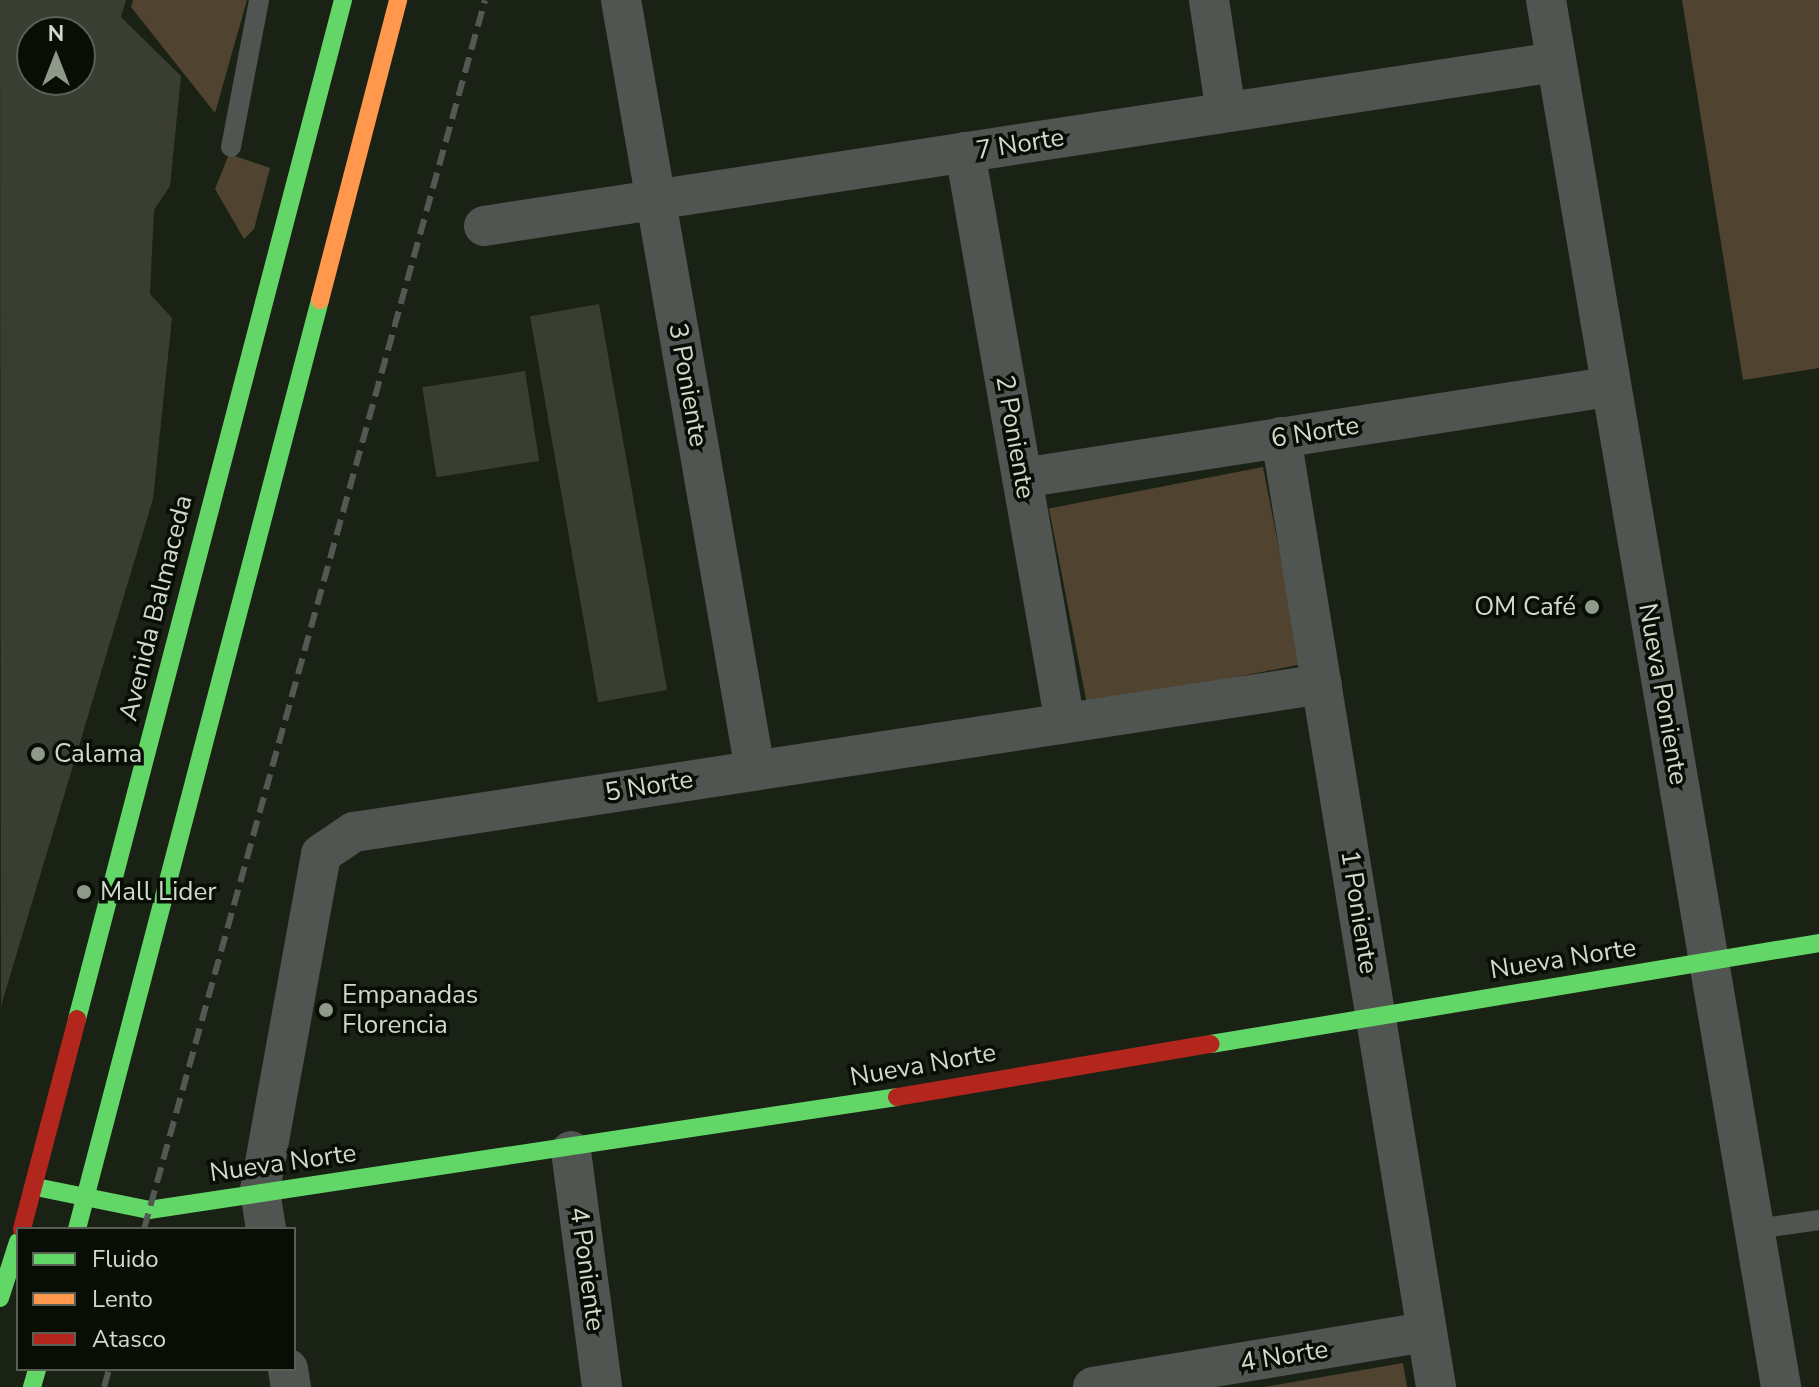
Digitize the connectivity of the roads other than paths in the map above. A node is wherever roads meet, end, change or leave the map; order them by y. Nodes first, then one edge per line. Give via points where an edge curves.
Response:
1 (259, 0) edge
2 (343, 0) edge
3 (398, 0) edge
4 (621, 0) edge
5 (1209, 0) edge
6 (1546, 0) edge
7 (1556, 62) junction
8 (1226, 112) junction
9 (231, 147) dead end
10 (965, 152) junction
11 (656, 200) junction
12 (484, 226) dead end
13 (1608, 387) junction
14 (1281, 437) junction
15 (1022, 478) junction
16 (1322, 684) junction
17 (1065, 723) junction
18 (755, 770) junction
19 (1819, 943) edge
20 (1711, 961) junction
21 (1376, 1015) junction
22 (571, 1151) junction
23 (36, 1187) junction
24 (260, 1190) junction
25 (85, 1202) junction
26 (1819, 1220) edge
27 (23, 1227) edge
28 (78, 1227) edge
29 (266, 1227) edge
30 (1756, 1229) junction
31 (16, 1248) edge
32 (0, 1298) edge
33 (1427, 1332) junction
34 (1174, 1380) edge
35 (602, 1387) edge
36 (1093, 1387) edge
37 (1436, 1387) edge
38 (1781, 1387) edge

1 - 9 lane
2 - 23 main road, Avenida Balmaceda
3 - 25 main road
4 - 11 street, 3 Poniente
5 - 8 street
6 - 7 street, Nueva Poniente
7 - 8 street, 7 Norte
7 - 13 street, Nueva Poniente
8 - 10 street, 7 Norte
10 - 11 street, 7 Norte
10 - 15 street, 2 Poniente
11 - 12 street, 7 Norte
11 - 18 street, 3 Poniente
13 - 14 street, 6 Norte
13 - 20 street, Nueva Poniente
14 - 15 street, 6 Norte
14 - 16 street, 1 Poniente
15 - 17 street, 2 Poniente
16 - 17 street, 5 Norte
16 - 21 street, 1 Poniente
17 - 18 street, 5 Norte
18 - 24 street, 5 Norte via 354,832 321,854
19 - 20 main road, Nueva Norte
20 - 21 main road, Nueva Norte
20 - 30 street, Nueva Poniente
21 - 22 main road, Nueva Norte
21 - 33 street, 1 Poniente
22 - 24 main road, Nueva Norte
22 - 35 street, 4 Poniente
23 - 25 main road, Nueva Norte
23 - 27 main road, Avenida Balmaceda
24 - 25 main road, Nueva Norte via 149,1210
24 - 29 street, 5 Norte
25 - 28 main road
26 - 30 lane
30 - 38 street, Nueva Poniente
31 - 32 main road
33 - 34 street, 4 Norte
33 - 37 street, 1 Poniente
34 - 36 street, 4 Norte

